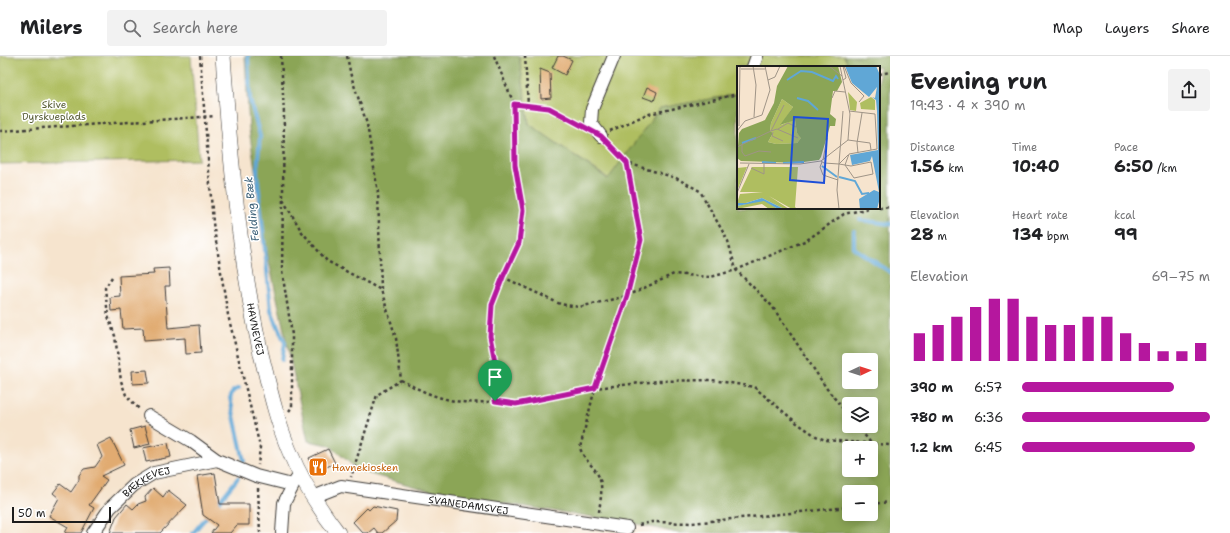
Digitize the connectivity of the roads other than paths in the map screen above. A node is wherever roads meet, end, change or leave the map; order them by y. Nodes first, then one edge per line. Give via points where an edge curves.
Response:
1 (223, 56) edge
2 (614, 56) edge
3 (757, 56) edge
4 (753, 66) edge
5 (601, 136) road end
6 (149, 416) road end
7 (217, 460) junction
8 (296, 480) junction
9 (313, 497) junction
10 (627, 528) road end
11 (93, 533) edge
12 (282, 533) edge
13 (338, 533) edge

1 - 8 street, HAVNEVEJ via 240,244 253,318 272,398
2 - 5 street via 592,109 591,124
3 - 4 street
6 - 7 street
7 - 8 street via 256,476
7 - 11 street, BÆKKEVEJ via 154,473 134,485 110,508
8 - 9 street, HAVNEVEJ
8 - 12 street via 284,503
9 - 10 street, SVANEDAMSVEJ via 341,486
9 - 13 street, HAVNEVEJ

